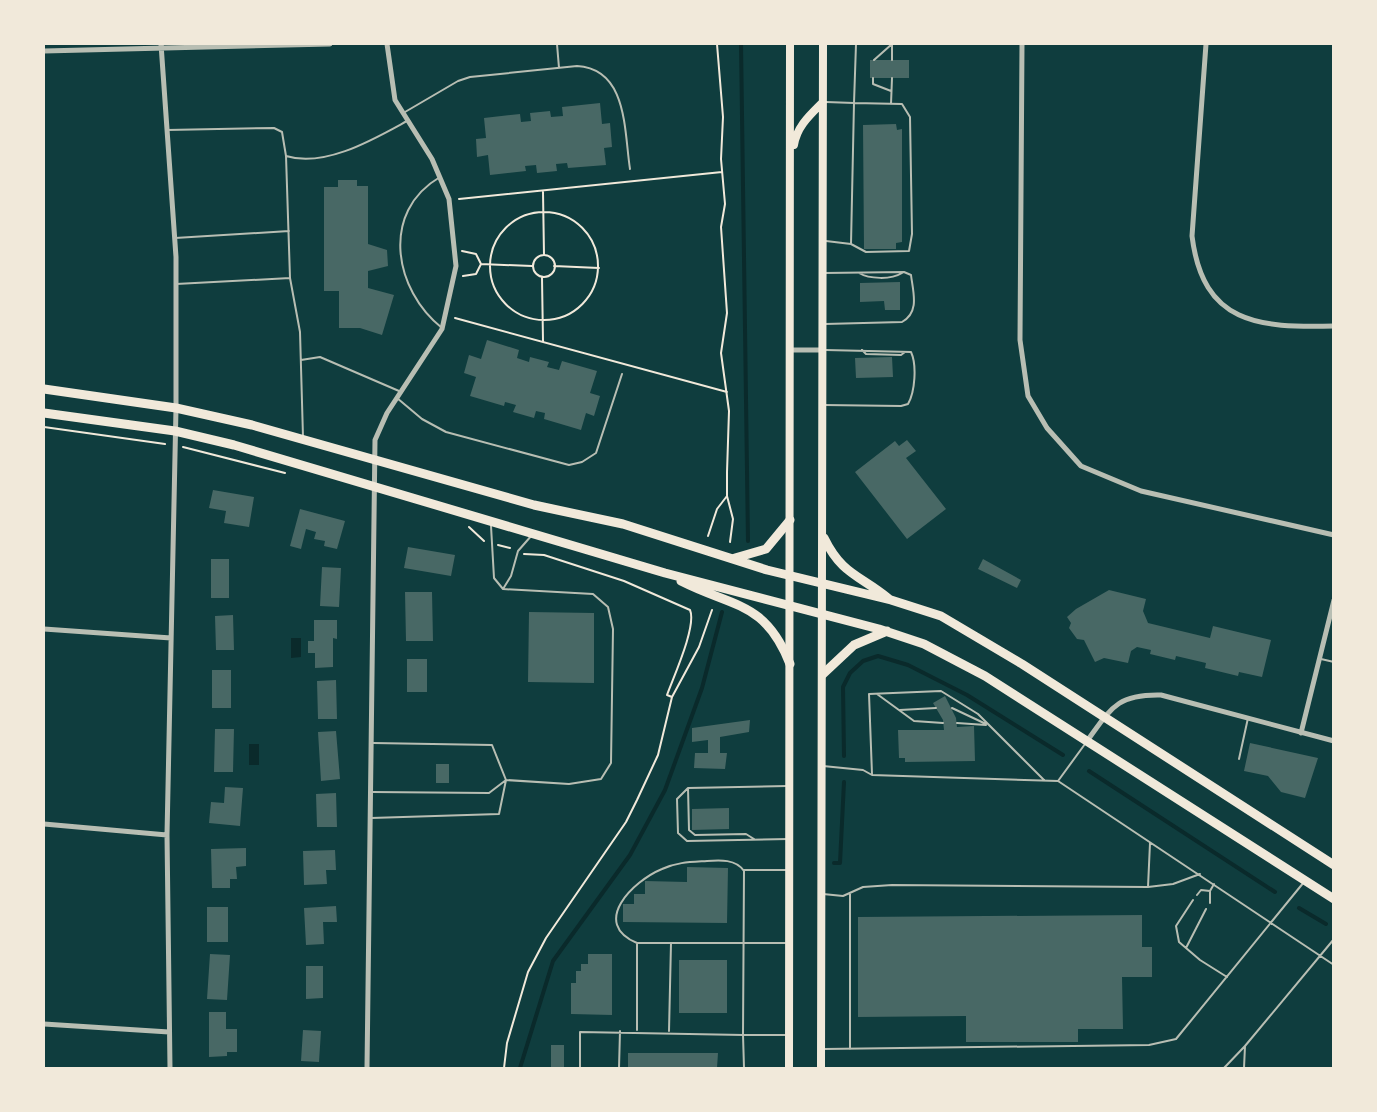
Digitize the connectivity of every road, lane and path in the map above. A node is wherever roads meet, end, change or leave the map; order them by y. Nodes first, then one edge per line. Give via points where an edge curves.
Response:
1 (330, 44) edge
2 (387, 44) edge
3 (557, 44) edge
4 (717, 44) edge
5 (790, 44) edge
6 (823, 44) edge
7 (856, 44) edge
8 (892, 44) edge
9 (1022, 44) edge
10 (1206, 44) edge
11 (161, 46) edge
12 (44, 51) edge
13 (874, 60) dead end
14 (892, 60) dead end
15 (559, 68) junction
16 (873, 78) dead end
17 (891, 78) dead end
18 (891, 92) junction
19 (824, 102) junction
20 (854, 103) junction
21 (891, 104) junction
22 (403, 113) junction
23 (407, 121) junction
24 (167, 130) junction
25 (286, 156) junction
26 (630, 169) dead end
27 (722, 172) junction
28 (790, 172) junction
29 (440, 177) junction
30 (543, 191) junction
31 (449, 199) junction
32 (544, 212) junction
33 (289, 231) junction
34 (175, 238) junction
35 (824, 240) junction
36 (851, 244) junction
37 (456, 250) junction
38 (544, 255) junction
39 (481, 264) junction
40 (490, 264) junction
41 (532, 266) junction
42 (554, 266) junction
43 (599, 268) junction
44 (823, 273) junction
45 (455, 275) junction
46 (542, 277) junction
47 (290, 279) junction
48 (176, 284) junction
49 (446, 315) junction
50 (543, 320) junction
51 (825, 324) junction
52 (1334, 326) edge
53 (442, 329) junction
54 (543, 341) junction
55 (792, 350) junction
56 (825, 350) junction
57 (301, 360) junction
58 (622, 374) dead end
59 (44, 390) edge
60 (401, 392) junction
61 (727, 393) junction
62 (397, 398) junction
63 (824, 405) junction
64 (176, 408) junction
65 (44, 413) edge
66 (44, 427) edge
67 (175, 431) junction
68 (303, 440) junction
69 (174, 446) junction
70 (374, 460) junction
71 (288, 474) dead end
72 (373, 484) junction
73 (727, 496) junction
74 (491, 520) junction
75 (790, 520) junction
76 (466, 525) dead end
77 (534, 533) junction
78 (1334, 535) edge
79 (708, 536) dead end
80 (824, 538) junction
81 (730, 542) dead end
82 (492, 543) junction
83 (518, 551) junction
84 (733, 559) junction
85 (665, 573) junction
86 (790, 577) junction
87 (823, 585) junction
88 (503, 589) junction
89 (891, 600) junction
90 (1334, 600) edge
91 (790, 606) junction
92 (712, 610) dead end
93 (824, 615) junction
94 (44, 629) edge
95 (887, 632) junction
96 (171, 638) junction
97 (1321, 659) junction
98 (1334, 662) edge
99 (790, 664) junction
100 (823, 674) junction
101 (878, 694) junction
102 (672, 697) junction
103 (936, 708) dead end
104 (951, 708) dead end
105 (898, 710) junction
106 (1105, 717) junction
107 (1248, 718) junction
108 (943, 723) dead end
109 (957, 723) dead end
110 (989, 725) junction
111 (1301, 733) junction
112 (1334, 741) edge
113 (1086, 742) junction
114 (370, 743) junction
115 (1239, 759) dead end
116 (823, 766) junction
117 (872, 775) junction
118 (506, 780) junction
119 (1044, 780) junction
120 (1058, 781) junction
121 (790, 786) junction
122 (688, 788) junction
123 (370, 792) junction
124 (369, 818) junction
125 (44, 824) edge
126 (167, 835) junction
127 (790, 839) junction
128 (756, 840) junction
129 (1150, 841) junction
130 (1334, 865) edge
131 (790, 870) junction
132 (744, 871) junction
133 (1200, 874) junction
134 (1304, 882) junction
135 (1215, 884) junction
136 (1148, 887) junction
137 (1210, 891) junction
138 (850, 893) junction
139 (823, 894) junction
140 (1197, 895) dead end
141 (1334, 899) edge
142 (1193, 900) dead end
143 (1210, 903) dead end
144 (1206, 909) dead end
145 (1272, 921) junction
146 (1334, 939) edge
147 (637, 943) junction
148 (671, 943) junction
149 (743, 943) junction
150 (789, 943) junction
151 (1186, 948) junction
152 (1322, 956) junction
153 (1334, 965) edge
154 (1227, 977) junction
155 (44, 1024) edge
156 (620, 1031) junction
157 (637, 1031) junction
158 (169, 1032) junction
159 (669, 1032) junction
160 (743, 1035) junction
161 (789, 1035) junction
162 (1245, 1046) junction
163 (821, 1049) junction
164 (850, 1049) junction
165 (170, 1068) edge
166 (367, 1068) edge
167 (504, 1068) edge
168 (580, 1068) edge
169 (619, 1068) edge
170 (744, 1068) edge
171 (789, 1068) edge
172 (821, 1068) edge
173 (1224, 1068) edge
174 (1245, 1068) edge

1 - 11 street
2 - 22 street via 392,86
3 - 15 lane
4 - 27 path via 723,117
5 - 28 main road
6 - 19 main road
7 - 20 lane
8 - 13 lane
8 - 14 lane
9 - 78 street via 1020,340 1028,396 1047,428 1081,466 1141,491
10 - 52 street via 1192,236 1195,264 1214,296 1238,316 1284,328
11 - 12 street
11 - 24 street
15 - 22 lane via 463,79
15 - 26 lane via 590,68 616,88
16 - 18 lane via 873,84
17 - 18 lane
18 - 21 lane
19 - 20 lane
19 - 28 main road via 796,136
19 - 35 main road
20 - 21 lane
20 - 36 lane
21 - 36 lane via 902,104 910,117 909,251 866,252
22 - 23 street
23 - 25 lane via 352,149 315,157
23 - 29 street
24 - 25 lane via 274,128 282,132
24 - 34 street
25 - 33 lane
27 - 30 path
27 - 61 path via 727,313 721,353
28 - 55 main road
29 - 31 street
29 - 53 lane via 425,186 408,214 401,234 401,261 406,285
30 - 31 path
30 - 32 path
31 - 37 street
32 - 38 path
32 - 40 path via 523,215 510,224 499,235
32 - 43 path via 569,217 582,226 592,238
33 - 34 lane
33 - 47 lane
34 - 48 street
35 - 36 lane
35 - 44 main road
37 - 39 path via 473,252
37 - 45 street
38 - 41 path via 536,258
38 - 42 path via 552,259
39 - 40 path
39 - 45 path via 472,276
40 - 41 path
40 - 50 path via 492,281 505,303 526,317
41 - 46 path via 535,274
42 - 43 path
42 - 46 path via 551,274
43 - 50 path via 596,285 575,311
44 - 51 main road
44 - 51 lane via 911,274 915,305 910,317 893,324
45 - 49 street
46 - 50 path
47 - 48 lane
47 - 57 lane
48 - 64 street
49 - 53 street
49 - 54 path
50 - 54 path
51 - 56 main road
53 - 60 street
54 - 61 path
55 - 56 street
55 - 75 main road
56 - 63 main road
56 - 63 lane via 908,351 914,358 908,404
57 - 60 lane via 320,357
57 - 68 lane
58 - 62 lane via 596,453 569,465 446,432 422,419
59 - 64 highway
60 - 62 street
61 - 73 path
62 - 70 street via 375,440
63 - 80 main road
64 - 67 street
64 - 68 highway
65 - 67 highway
66 - 69 path
67 - 69 street
67 - 72 highway
68 - 70 highway
69 - 71 path
69 - 96 street
70 - 72 street
70 - 84 highway via 534,505 623,524
72 - 74 highway
72 - 114 street
73 - 79 path via 717,509
73 - 81 path via 733,519
74 - 77 highway
74 - 82 lane
75 - 84 highway via 766,549
75 - 86 main road
76 - 82 path
77 - 83 lane
77 - 85 highway
80 - 87 main road
80 - 89 highway via 834,559
82 - 83 path
82 - 88 lane via 494,578
83 - 88 lane
83 - 102 path via 527,556 544,555 624,581 690,610 688,634 667,695
84 - 86 highway
85 - 91 highway
85 - 99 highway via 749,609 774,631
86 - 87 highway
86 - 91 main road
87 - 89 highway
87 - 93 main road
88 - 118 lane via 593,594 608,607 613,629 611,763 601,779 569,784
89 - 106 highway via 959,625
90 - 97 street
91 - 93 highway
91 - 99 main road
92 - 102 path via 699,647
93 - 95 highway
93 - 100 main road
94 - 96 street
95 - 100 highway via 854,645
95 - 113 highway via 924,644 985,676
96 - 126 street
97 - 98 lane
97 - 111 street
99 - 121 main road
100 - 116 main road
101 - 105 lane
101 - 110 lane via 941,691
101 - 117 lane via 869,694
102 - 167 path via 658,755 626,822 546,938 528,972 507,1043
103 - 105 lane
104 - 110 lane
105 - 108 lane via 914,722
106 - 107 street via 1121,700 1161,695
106 - 113 street
106 - 130 highway
107 - 111 street
107 - 115 lane
109 - 110 lane
110 - 119 lane
111 - 112 street
113 - 120 lane
113 - 134 highway
114 - 118 lane via 492,745
114 - 123 street
116 - 117 lane via 863,770
116 - 139 main road
117 - 119 lane
118 - 123 lane via 489,793
118 - 124 lane via 499,814
119 - 120 lane
120 - 129 lane
121 - 122 lane
121 - 127 main road
122 - 128 lane via 688,830 695,835 746,834
122 - 128 lane via 678,799 678,833 687,841
123 - 124 street
124 - 166 street
125 - 126 street
126 - 158 street
127 - 128 lane
127 - 131 main road
129 - 133 lane
129 - 136 lane
131 - 132 lane
131 - 150 main road
132 - 147 lane via 732,861 678,862 641,880 616,913 618,929 625,938
132 - 149 lane
133 - 135 lane
133 - 136 lane via 1173,884
134 - 141 highway
134 - 145 lane
135 - 137 lane
135 - 145 lane
136 - 138 lane via 892,885 863,887
137 - 140 lane via 1201,890
137 - 143 lane
138 - 139 lane
138 - 164 lane
139 - 163 main road
142 - 151 lane via 1176,926 1179,942
144 - 151 lane
145 - 152 lane
145 - 154 lane
146 - 152 lane
147 - 148 lane
147 - 157 lane
148 - 149 lane
148 - 159 lane
149 - 150 lane
149 - 160 lane
150 - 161 main road
151 - 154 lane
152 - 153 lane
152 - 162 lane
154 - 164 lane via 1176,1039 1162,1043
155 - 158 street
156 - 157 lane
156 - 168 lane via 580,1032
156 - 169 lane
157 - 159 lane
158 - 165 street
159 - 160 lane
160 - 161 lane
160 - 170 lane
161 - 171 main road
162 - 173 lane
162 - 174 lane
163 - 164 lane
163 - 172 main road

